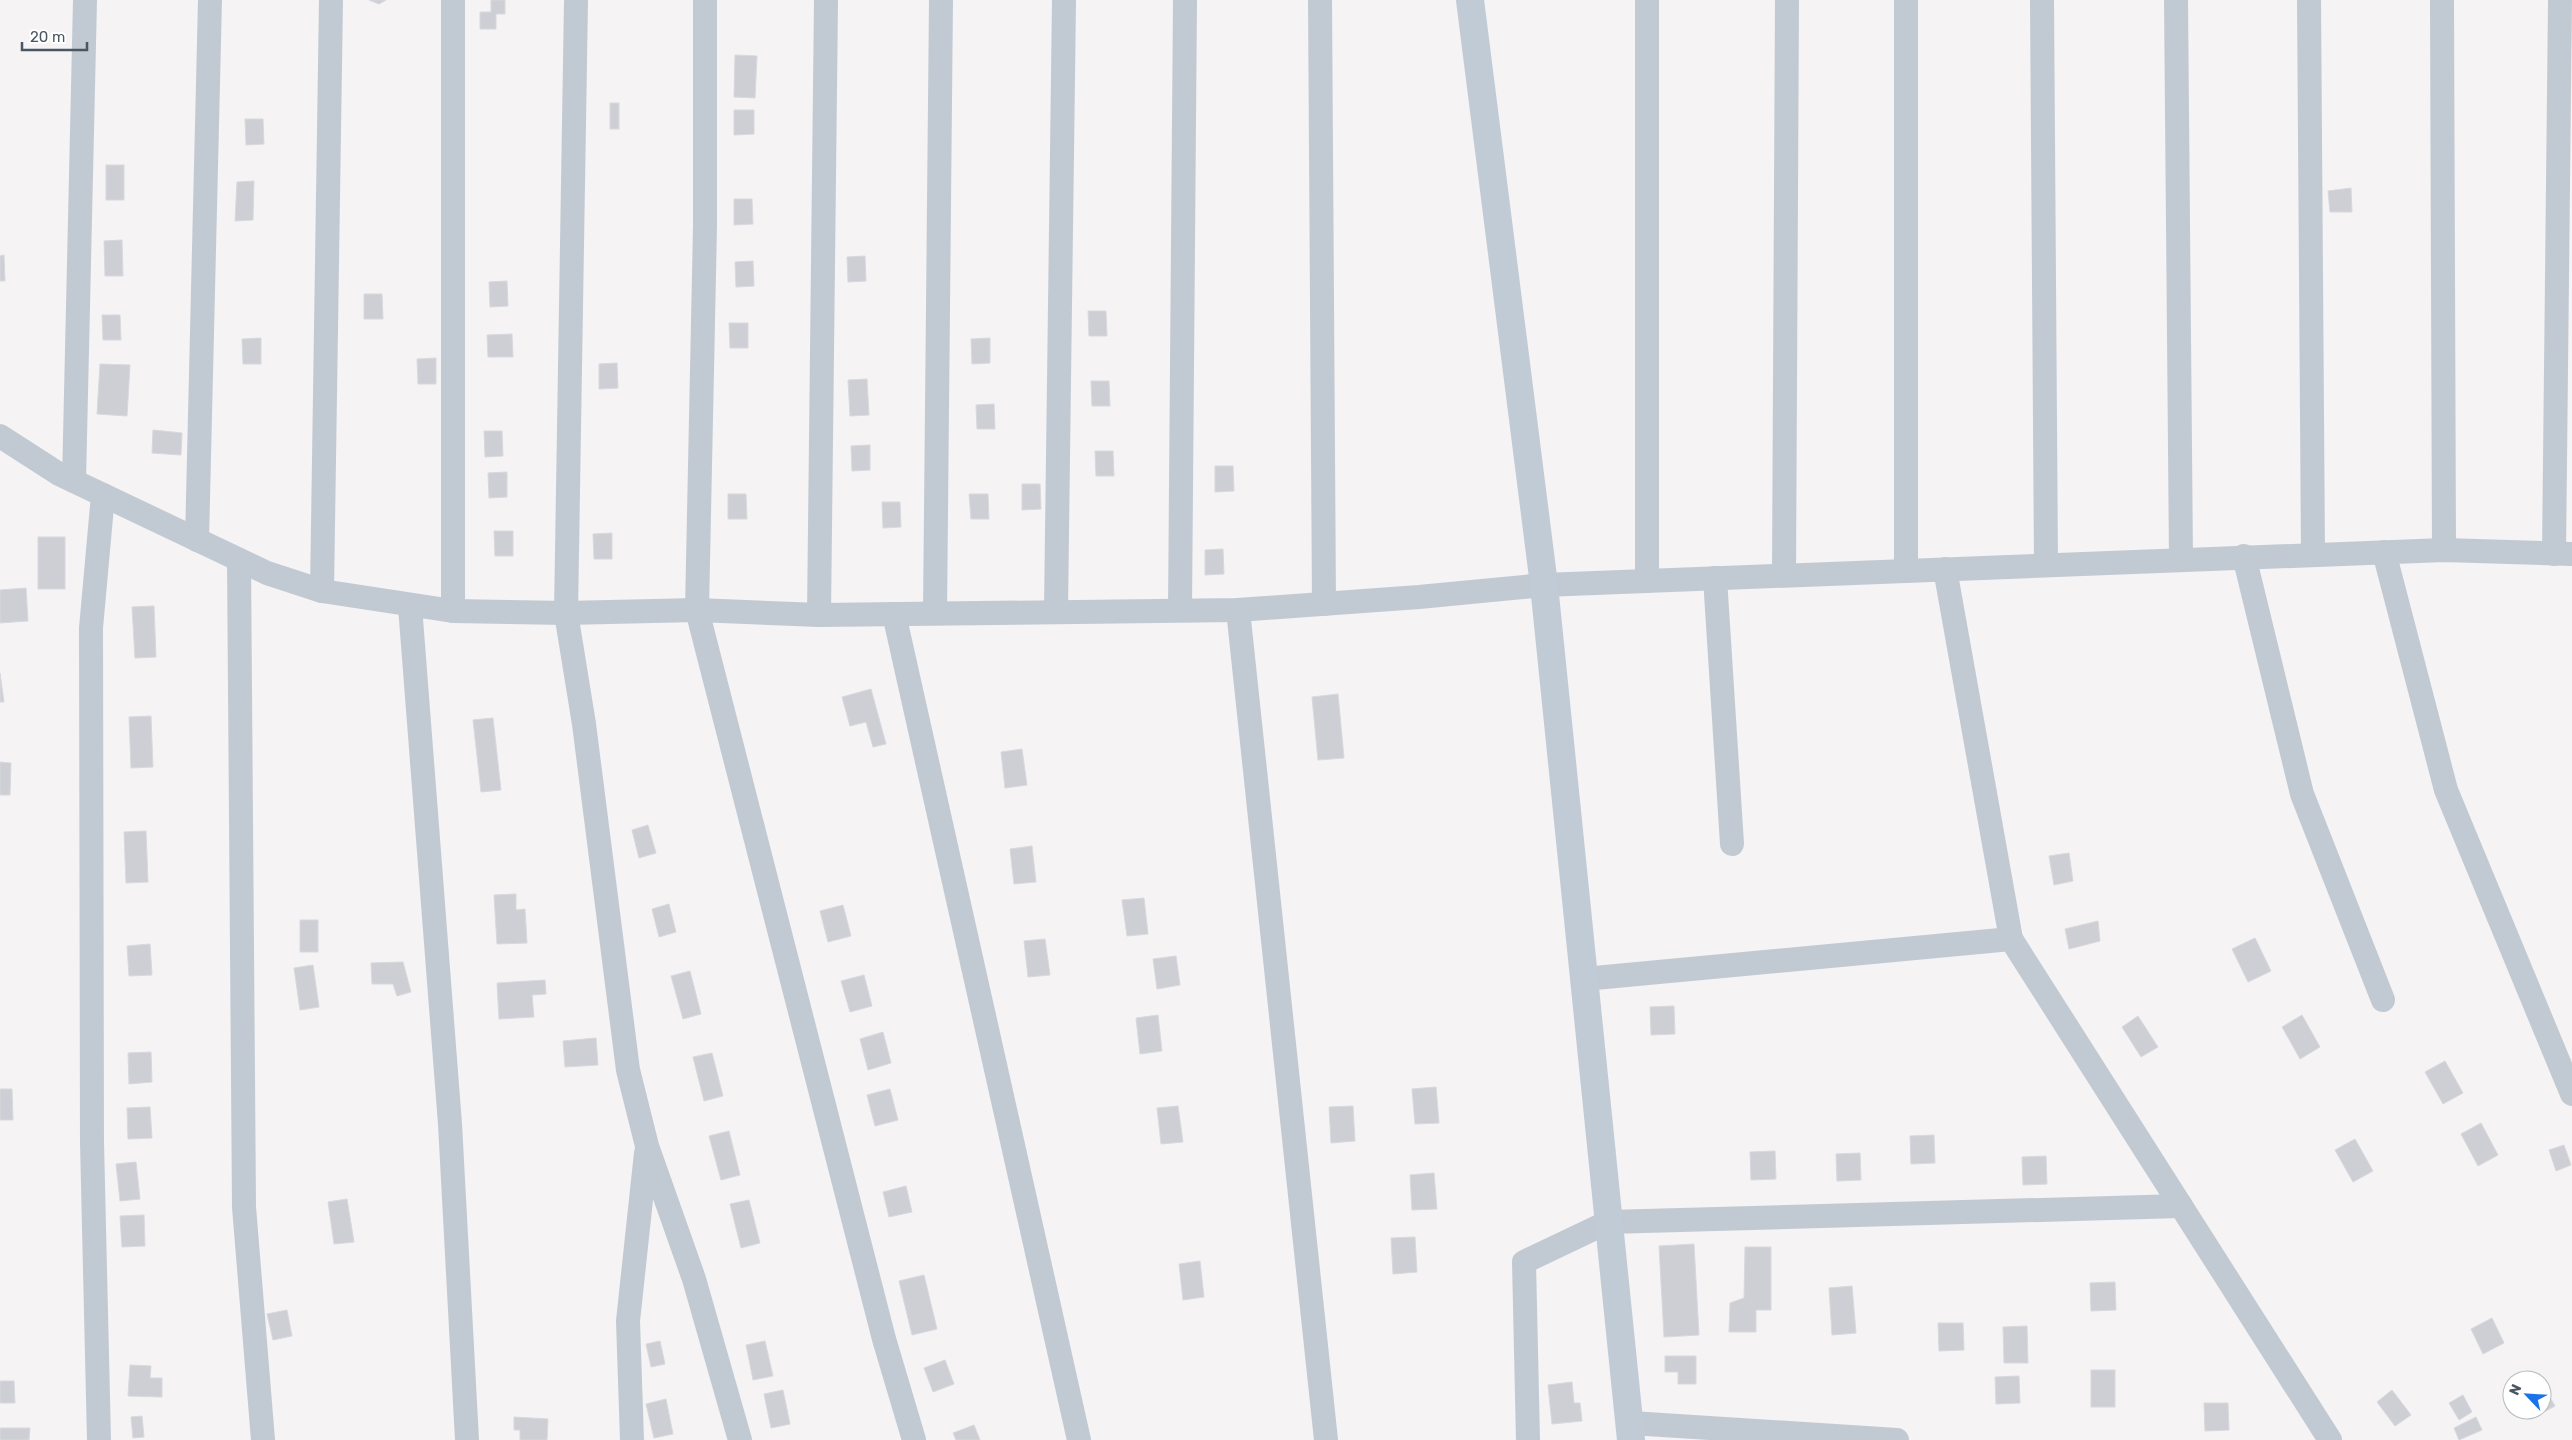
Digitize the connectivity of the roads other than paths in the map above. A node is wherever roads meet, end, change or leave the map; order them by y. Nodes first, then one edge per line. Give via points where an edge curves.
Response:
1 (85, 0) edge
2 (210, 0) edge
3 (331, 0) edge
4 (453, 0) edge
5 (576, 0) edge
6 (705, 0) edge
7 (826, 0) edge
8 (941, 0) edge
9 (1064, 0) edge
10 (1185, 0) edge
11 (1320, 0) edge
12 (1470, 0) edge
13 (1647, 0) edge
14 (1786, 0) edge
15 (1906, 0) edge
16 (2042, 0) edge
17 (2176, 0) edge
18 (2309, 0) edge
19 (2442, 0) edge
20 (2560, 0) edge
21 (0, 436) edge
22 (74, 481) junction
23 (103, 495) junction
24 (197, 540) junction
25 (2444, 550) junction
26 (2384, 552) junction
27 (2563, 554) edge
28 (2313, 555) junction
29 (2244, 556) junction
30 (239, 560) junction
31 (2181, 560) junction
32 (2046, 565) junction
33 (1945, 569) junction
34 (1906, 571) junction
35 (1784, 575) junction
36 (1715, 578) junction
37 (1647, 581) junction
38 (1544, 585) junction
39 (322, 591) junction
40 (1324, 604) junction
41 (410, 606) junction
42 (1180, 609) junction
43 (697, 610) junction
44 (1056, 610) junction
45 (1238, 610) junction
46 (454, 611) junction
47 (566, 613) junction
48 (935, 613) junction
49 (819, 614) junction
50 (894, 614) junction
51 (1732, 844) dead end
52 (2011, 939) junction
53 (1584, 979) junction
54 (2383, 1000) dead end
55 (2572, 1094) edge
56 (647, 1146) junction
57 (2181, 1206) junction
58 (1608, 1222) junction
59 (1631, 1432) edge
60 (99, 1440) edge
61 (263, 1440) edge
62 (466, 1440) edge
63 (632, 1440) edge
64 (740, 1440) edge
65 (914, 1440) edge
66 (1079, 1440) edge
67 (1326, 1440) edge
68 (1528, 1440) edge
69 (1897, 1440) edge
70 (2330, 1440) edge

1 - 22 street
2 - 24 street
3 - 39 street
4 - 46 street
5 - 47 street
6 - 43 street via 705,236
7 - 49 street
8 - 48 street
9 - 44 street
10 - 42 street
11 - 40 street
12 - 38 street
13 - 37 street
14 - 35 street
15 - 34 street
16 - 32 street
17 - 31 street
18 - 28 street
19 - 25 street
20 - 27 street
21 - 22 street
22 - 23 street
23 - 24 street
23 - 60 street via 91,628 92,1142
24 - 30 street
25 - 26 street
25 - 27 street
26 - 28 street
26 - 55 street via 2446,790
28 - 29 street
29 - 31 street
29 - 54 street via 2302,794
30 - 39 street
30 - 61 street via 244,1207
31 - 32 street
32 - 33 street
33 - 34 street
33 - 52 street
34 - 35 street
35 - 36 street
36 - 37 street
36 - 51 street
37 - 38 street
38 - 40 street
38 - 53 street
39 - 41 street
40 - 45 street
41 - 46 street
41 - 62 street via 450,1124
42 - 44 street
42 - 45 street
43 - 47 street
43 - 49 street
43 - 65 street via 881,1329
44 - 48 street
45 - 67 street
46 - 47 street
47 - 56 street via 584,724 628,1070
48 - 50 street
49 - 50 street
50 - 66 street
52 - 53 street
52 - 57 street
53 - 58 street
56 - 63 street via 628,1321
56 - 64 street via 694,1280
57 - 58 street
57 - 70 street
58 - 59 street
58 - 68 street via 1524,1262
59 - 69 street

